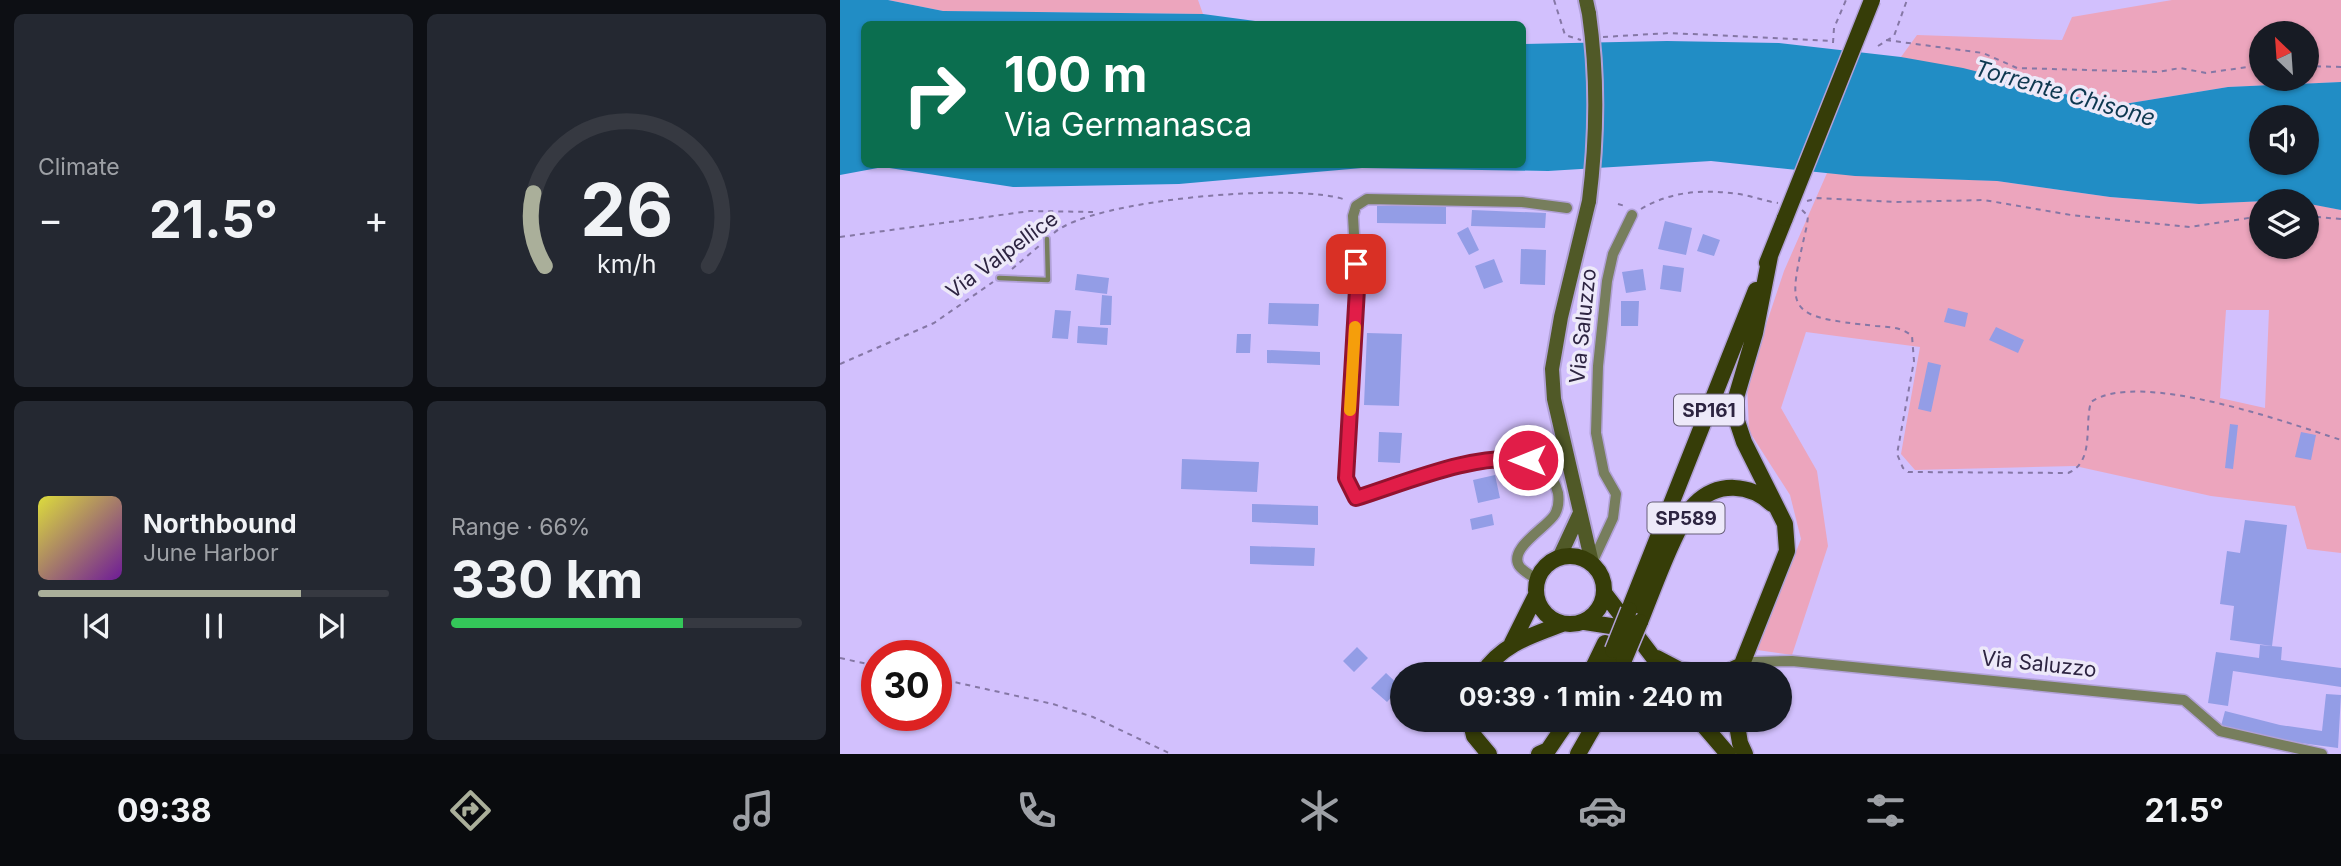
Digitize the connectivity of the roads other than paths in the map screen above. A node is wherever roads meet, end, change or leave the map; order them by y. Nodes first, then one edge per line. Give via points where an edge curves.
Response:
1 (1872, 0) edge
2 (1587, 7) edge
3 (1567, 208) dead end
4 (1632, 215) road end
5 (1046, 239) road end
6 (1770, 256) junction
7 (999, 278) road end
8 (1780, 512) junction
9 (1579, 515) junction
10 (1559, 558) junction
11 (1592, 563) junction
12 (1537, 587) junction
13 (1605, 594) junction
14 (1630, 616) junction
15 (1585, 622) junction
16 (1562, 624) junction
17 (1512, 643) junction
18 (1615, 657) edge
19 (1654, 657) junction
20 (1491, 662) edge
21 (1658, 662) edge
22 (1664, 662) edge
23 (1742, 662) edge
24 (1753, 662) edge
25 (1473, 732) edge
26 (1560, 732) edge
27 (1584, 732) edge
28 (1590, 732) edge
29 (1709, 732) edge
30 (1739, 732) edge
31 (1489, 753) edge
32 (1539, 754) edge
33 (1577, 754) edge
34 (1728, 754) edge
35 (1745, 754) edge
36 (2322, 754) edge

1 - 6 main road, SP161, bridge
2 - 9 main road, bridge via 1596,86 1589,201 1552,369
3 - 12 street via 1522,202 1367,199 1356,206 1353,216 1357,289 1346,478 1356,498 1482,462 1528,460 1546,471 1557,486 1559,503 1556,514 1519,551 1520,568
4 - 11 street, Via Saluzzo via 1613,254 1607,281 1596,433 1604,473 1616,495 1613,518
5 - 7 lane via 1048,280
6 - 8 main road via 1735,401 1745,442
6 - 14 main road, SP161
8 - 14 main road, SP589 via 1760,493 1743,487 1724,488 1694,504
8 - 23 main road via 1787,551
9 - 10 main road
9 - 11 main road
10 - 11 main road
10 - 12 main road via 1542,570
11 - 13 main road via 1600,572
12 - 16 main road via 1544,614
12 - 17 main road
13 - 14 main road
13 - 15 main road via 1595,615
14 - 15 main road
14 - 18 main road, SP161, bridge
14 - 19 main road
15 - 16 main road
16 - 17 main road
17 - 20 main road
19 - 21 main road
19 - 22 main road
24 - 36 street, Via Saluzzo via 1793,661 2184,700 2220,731
25 - 31 main road
26 - 32 main road via 1548,750
27 - 33 main road
28 - 33 main road
29 - 34 main road
30 - 35 main road

